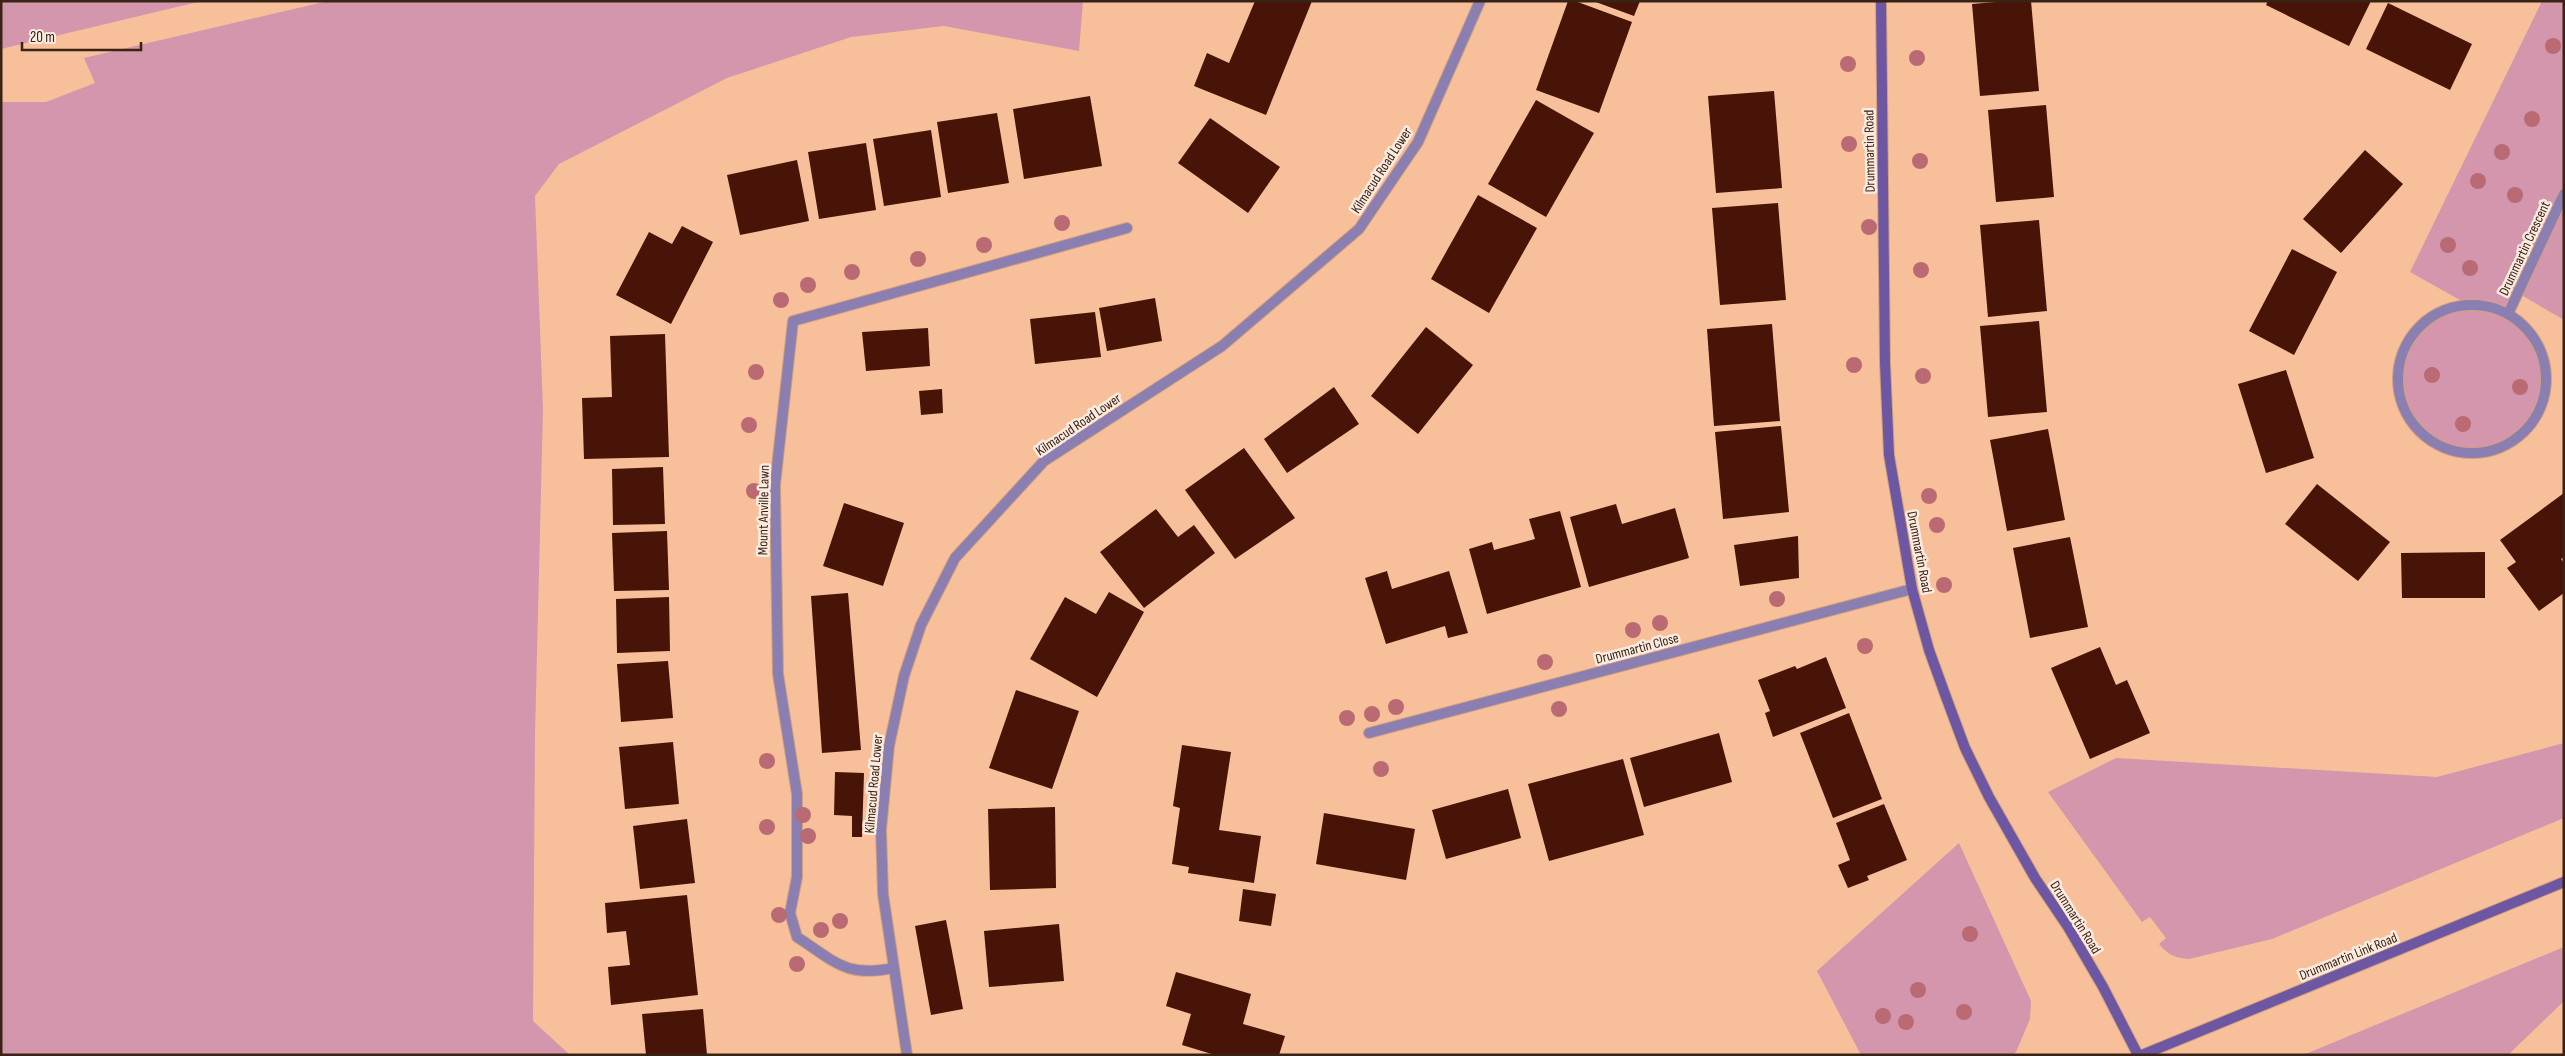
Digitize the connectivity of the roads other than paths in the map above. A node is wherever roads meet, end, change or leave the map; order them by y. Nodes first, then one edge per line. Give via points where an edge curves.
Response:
1 (1881, 1) edge
2 (1478, 2) edge
3 (2564, 194) edge
4 (1127, 228) dead end
5 (2508, 314) junction
6 (1912, 589) junction
7 (1369, 733) dead end
8 (2564, 882) edge
9 (893, 968) junction
10 (907, 1055) edge
11 (2138, 1055) edge
12 (2142, 1055) edge

1 - 6 main road, Drummartin Road via 1889,455
2 - 9 street, Kilmacud Road Lower via 1418,142 1359,229 1222,346 1044,461 955,558 920,625 904,676 889,746 882,839 883,894
3 - 5 street, Drummartin Crescent
4 - 9 street, Mount Anville Lawn via 793,321 775,485 778,674 797,794 797,877 790,913 797,937 846,969 873,972
5 - 5 street, Drummartin Crescent via 2485,306 2461,305 2439,312 2419,326 2405,346 2398,369 2399,393 2407,415 2422,434 2443,448 2468,453 2492,450 2515,440 2532,422 2543,400 2546,375 2541,350 2528,329
6 - 7 street, Drummartin Close
6 - 11 main road, Drummartin Road via 1929,650 1965,748 1989,797 2103,987
8 - 12 main road, Drummartin Link Road
9 - 10 street, Kilmacud Road Lower

